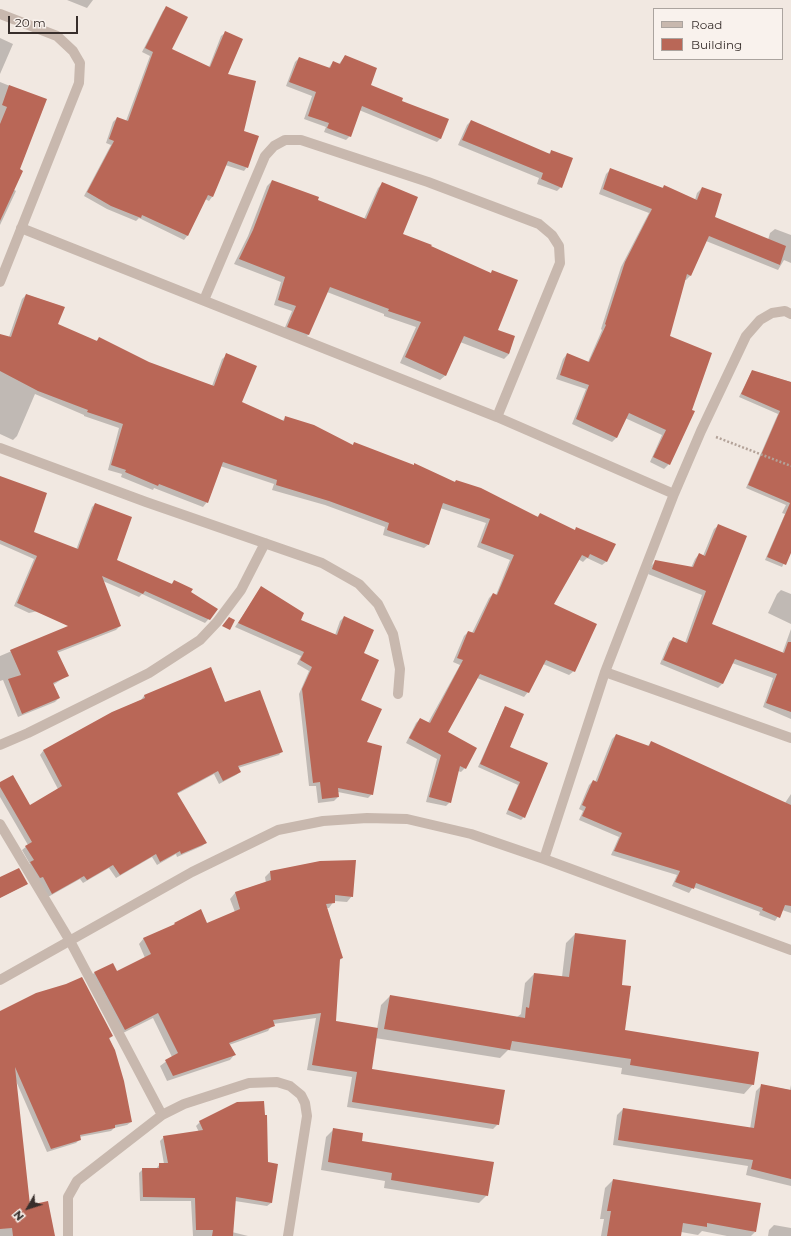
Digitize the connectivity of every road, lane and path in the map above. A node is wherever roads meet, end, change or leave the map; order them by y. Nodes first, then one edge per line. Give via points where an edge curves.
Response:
1 (0, 14) edge
2 (21, 228) junction
3 (0, 282) edge
4 (204, 300) junction
5 (791, 314) edge
6 (497, 417) junction
7 (701, 431) junction
8 (0, 448) edge
9 (791, 466) edge
10 (674, 494) junction
11 (265, 544) junction
12 (605, 672) junction
13 (398, 694) dead end
14 (791, 738) edge
15 (0, 745) edge
16 (0, 824) edge
17 (544, 859) junction
18 (70, 941) junction
19 (791, 950) edge
20 (0, 980) edge
21 (162, 1115) junction
22 (68, 1236) edge
23 (288, 1236) edge

1 - 2 street via 57,36 80,63 79,83
2 - 3 street
2 - 4 street
4 - 6 street
4 - 6 street via 265,156 274,146 285,140 301,140 428,182 539,224 552,235 559,246 560,263
5 - 7 street via 785,311 772,313 760,320 746,336
6 - 10 street
7 - 9 path
7 - 10 street
8 - 11 street
10 - 12 street
11 - 13 street via 322,563 359,584 378,604 393,634 400,669
11 - 15 street via 241,590 200,640 149,672
12 - 14 street
12 - 17 street
16 - 18 street
17 - 18 street via 471,834 407,819 323,821 278,830 234,850
17 - 19 street
18 - 20 street
18 - 21 street
21 - 22 street via 77,1181 68,1197
21 - 23 street via 184,1104 249,1083 277,1082 290,1086 301,1095 307,1116

